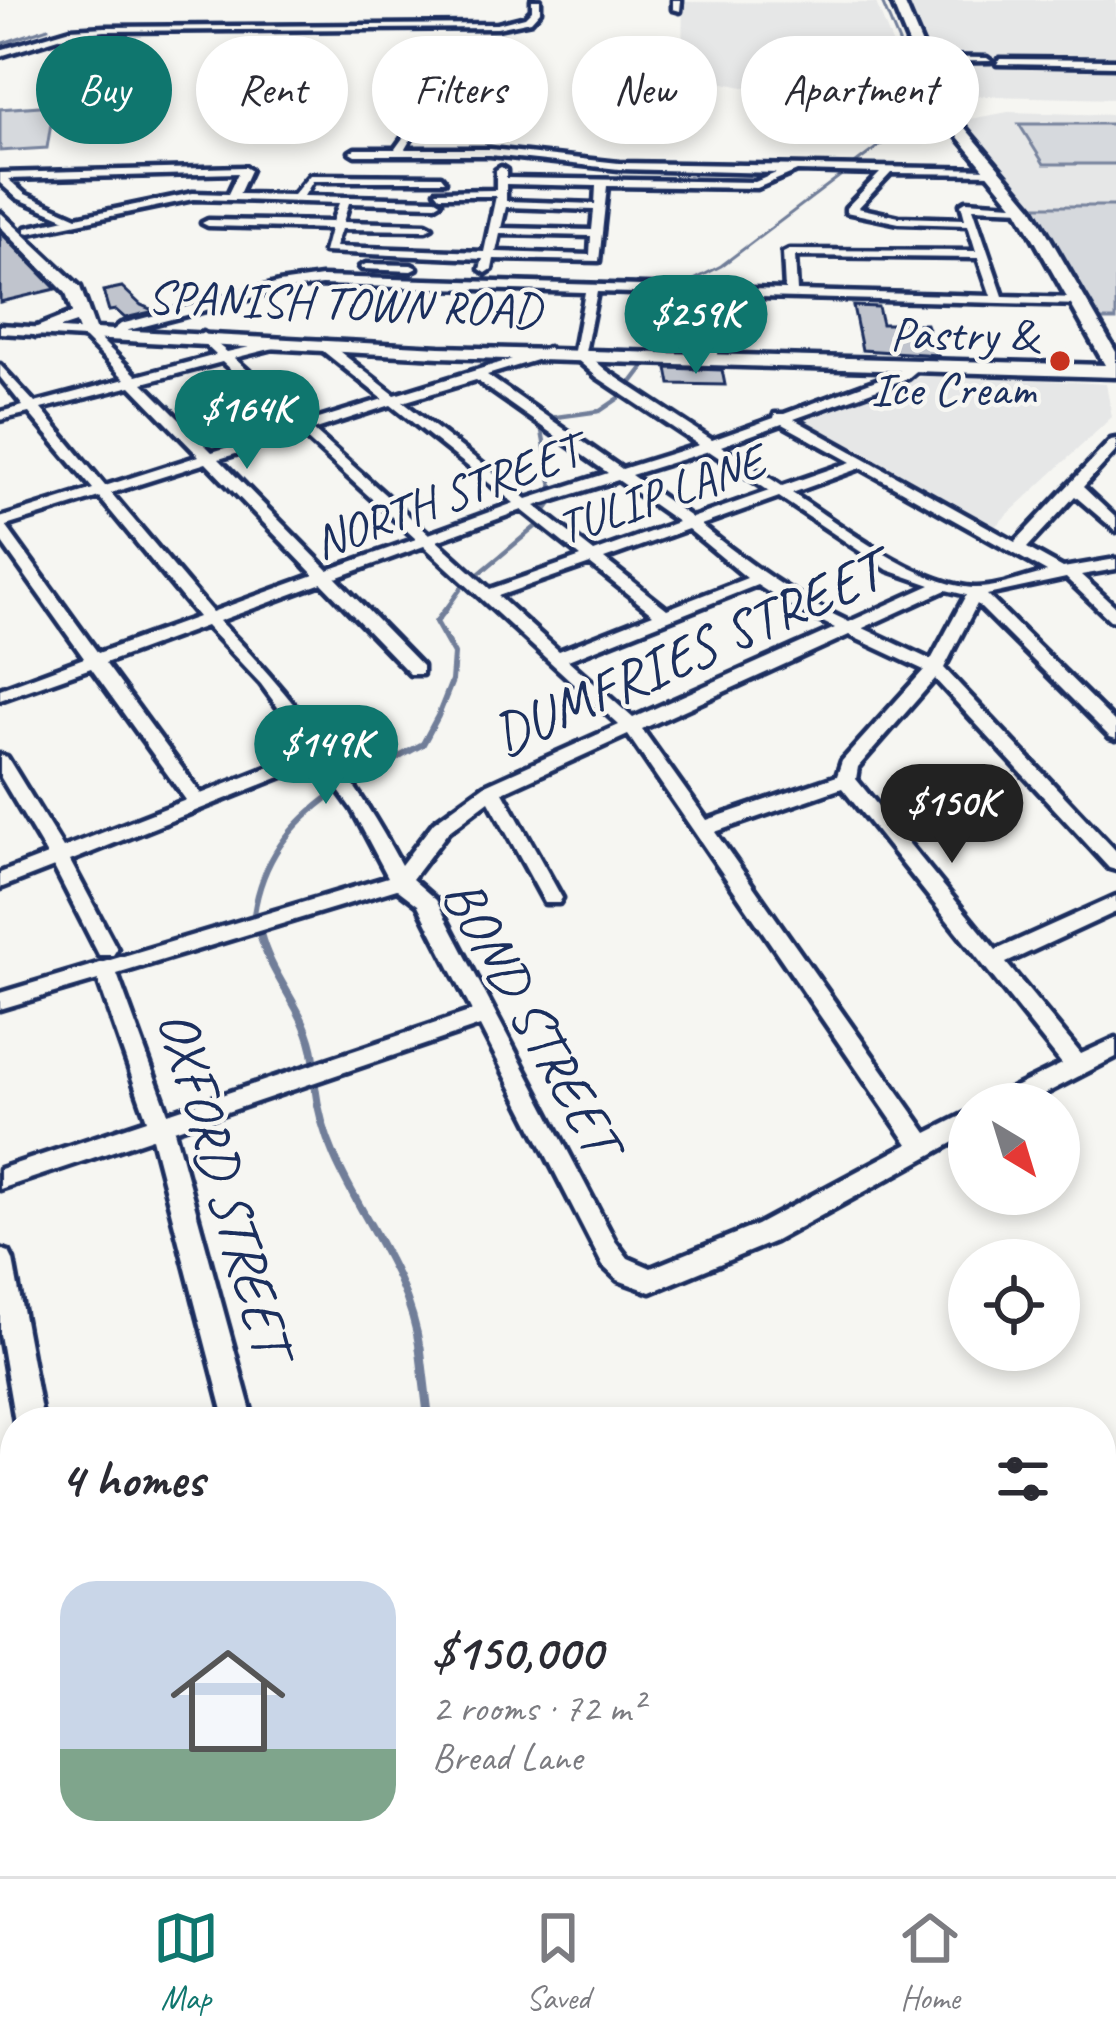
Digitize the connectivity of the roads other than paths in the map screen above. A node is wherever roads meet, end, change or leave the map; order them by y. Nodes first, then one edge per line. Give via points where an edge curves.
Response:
1 (536, 0) edge
2 (897, 0) edge
3 (911, 36) edge
4 (0, 53) edge
5 (979, 61) edge
6 (986, 61) dead end
7 (1000, 62) dead end
8 (1116, 64) edge
9 (403, 144) edge
10 (482, 144) joint
11 (972, 144) edge
12 (399, 151) junction
13 (355, 152) dead end
14 (844, 161) dead end
15 (790, 169) junction
16 (889, 170) junction
17 (996, 172) junction
18 (0, 176) edge
19 (370, 178) junction
20 (602, 182) junction
21 (440, 185) junction
22 (501, 187) junction
23 (232, 197) junction
24 (296, 199) junction
25 (345, 200) junction
26 (366, 201) junction
27 (0, 204) edge
28 (1024, 206) junction
29 (598, 207) junction
30 (0, 217) edge
31 (78, 219) junction
32 (970, 222) junction
33 (208, 223) dead end
34 (338, 224) junction
35 (426, 227) junction
36 (30, 230) junction
37 (496, 231) junction
38 (598, 232) junction
39 (982, 255) junction
40 (489, 256) junction
41 (559, 257) junction
42 (412, 263) junction
43 (366, 267) dead end
44 (482, 285) junction
45 (554, 287) junction
46 (591, 290) junction
47 (712, 292) junction
48 (791, 293) junction
49 (998, 300) junction
50 (1078, 302) junction
51 (0, 329) edge
52 (97, 330) junction
53 (36, 331) joint
54 (203, 338) junction
55 (282, 342) junction
56 (322, 344) junction
57 (548, 352) junction
58 (578, 353) junction
59 (223, 356) junction
60 (711, 356) junction
61 (916, 364) junction
62 (0, 369) edge
63 (1116, 370) edge
64 (482, 377) junction
65 (132, 380) junction
66 (391, 400) junction
67 (32, 407) junction
68 (0, 416) edge
69 (780, 417) junction
70 (304, 428) junction
71 (1116, 444) edge
72 (709, 446) junction
73 (209, 458) junction
74 (860, 464) junction
75 (622, 475) junction
76 (103, 489) junction
77 (1076, 489) junction
78 (781, 492) junction
79 (525, 504) junction
80 (692, 525) junction
81 (0, 526) edge
82 (1116, 526) edge
83 (429, 542) junction
84 (1017, 549) junction
85 (593, 557) junction
86 (1116, 564) edge
87 (1065, 573) junction
88 (329, 578) junction
89 (758, 579) junction
90 (945, 585) junction
91 (975, 593) junction
92 (488, 596) junction
93 (663, 614) junction
94 (1116, 616) edge
95 (210, 621) junction
96 (846, 628) junction
97 (560, 657) junction
98 (94, 660) junction
99 (935, 669) junction
100 (416, 670) dead end
101 (0, 695) edge
102 (630, 725) junction
103 (1116, 734) edge
104 (321, 754) junction
105 (0, 761) edge
106 (846, 780) junction
107 (492, 789) junction
108 (197, 802) junction
109 (702, 829) junction
110 (59, 858) junction
111 (1116, 862) edge
112 (0, 881) edge
113 (400, 881) junction
114 (552, 898) dead end
115 (1116, 903) edge
116 (106, 961) junction
117 (992, 961) junction
118 (0, 1001) edge
119 (487, 1015) junction
120 (1116, 1047) edge
121 (1077, 1066) junction
122 (1044, 1083) edge
123 (160, 1126) junction
124 (948, 1132) edge
125 (922, 1145) junction
126 (0, 1179) edge
127 (0, 1260) edge
128 (25, 1407) edge
129 (236, 1407) edge

1 - 4 street via 534,15 508,25 105,29
2 - 3 street
5 - 6 street
7 - 8 street
9 - 12 street
10 - 12 street
10 - 15 street via 676,167
11 - 17 street
12 - 13 street
14 - 15 street via 818,155
15 - 16 street
15 - 20 street via 763,184
16 - 17 street
16 - 32 street via 850,210
17 - 28 street
18 - 23 street via 244,170
18 - 31 street via 49,212
19 - 21 street
19 - 24 street via 310,178
19 - 26 street
20 - 22 street
20 - 29 street
21 - 22 street
21 - 26 street
21 - 35 street
22 - 29 street
22 - 37 street
23 - 24 street
23 - 31 street via 185,197
24 - 25 street
25 - 26 street
25 - 34 street
27 - 36 street
28 - 32 street via 966,204
28 - 50 street
29 - 38 street
30 - 52 street via 74,291
31 - 36 street
32 - 39 street
33 - 34 street
34 - 35 street
34 - 42 street via 328,250
35 - 42 street
36 - 52 street via 83,284
37 - 38 street
37 - 40 street
38 - 41 street via 595,259
39 - 48 street via 789,253
39 - 49 street
40 - 41 street
40 - 42 street
40 - 44 street
41 - 45 street
42 - 43 street
42 - 44 street
42 - 52 street
44 - 45 street
45 - 46 street
46 - 47 street
46 - 58 street
47 - 48 street
47 - 60 street
48 - 49 street
49 - 50 street
50 - 63 street
51 - 53 street
52 - 53 street
52 - 54 street, SPANISH TOWN ROAD
52 - 65 street
54 - 55 street, SPANISH TOWN ROAD
54 - 59 street
55 - 56 street, SPANISH TOWN ROAD
55 - 59 street
56 - 57 street, SPANISH TOWN ROAD
56 - 66 street
57 - 58 street, SPANISH TOWN ROAD
57 - 64 street
58 - 60 street, SPANISH TOWN ROAD
58 - 72 street
59 - 65 street
59 - 70 street
60 - 61 street, SPANISH TOWN ROAD
61 - 63 street, SPANISH TOWN ROAD
61 - 69 street, NORTH STREET
62 - 67 street, BOND STREET
64 - 66 street
64 - 75 street
65 - 67 street
65 - 73 street
66 - 70 street
66 - 79 street
67 - 68 street
67 - 76 street, BOND STREET
69 - 72 street, NORTH STREET
69 - 74 street
70 - 73 street
70 - 83 street
71 - 77 street
72 - 75 street, NORTH STREET
72 - 78 street
73 - 76 street
73 - 88 street
74 - 78 street, TULIP LANE
74 - 84 street
75 - 79 street, NORTH STREET
75 - 80 street
76 - 81 street
76 - 95 street, BOND STREET
77 - 82 street
77 - 84 street
78 - 80 street, TULIP LANE
78 - 90 street via 894,567
79 - 83 street, NORTH STREET
79 - 85 street
80 - 85 street, TULIP LANE
80 - 89 street
81 - 98 street
83 - 88 street, NORTH STREET
83 - 92 street
84 - 87 street
85 - 92 street, TULIP LANE
85 - 93 street
86 - 87 street
87 - 91 street
87 - 94 street
88 - 95 street, NORTH STREET
88 - 100 street
89 - 93 street
89 - 96 street
90 - 91 street, DUMFRIES STREET
90 - 96 street, DUMFRIES STREET
91 - 99 street
91 - 103 street
92 - 97 street
93 - 97 street
95 - 98 street, NORTH STREET
95 - 104 street, BOND STREET via 268,680
96 - 99 street
96 - 102 street, DUMFRIES STREET
97 - 102 street
98 - 101 street, NORTH STREET
98 - 108 street
99 - 106 street via 860,752
99 - 111 street
102 - 107 street, DUMFRIES STREET
102 - 109 street
104 - 108 street
104 - 113 street, BOND STREET
105 - 110 street, OXFORD STREET
106 - 109 street
106 - 117 street
107 - 113 street, DUMFRIES STREET via 440,827
107 - 114 street
108 - 110 street
109 - 125 street
110 - 112 street
110 - 116 street, OXFORD STREET
113 - 116 street
113 - 119 street, BOND STREET via 426,900
115 - 117 street
116 - 118 street
116 - 123 street, OXFORD STREET
117 - 121 street
119 - 123 street
119 - 125 street, BOND STREET via 630,1278 651,1280 766,1233
120 - 121 street
121 - 122 street
123 - 126 street
123 - 129 street, OXFORD STREET
124 - 125 street
127 - 128 street

